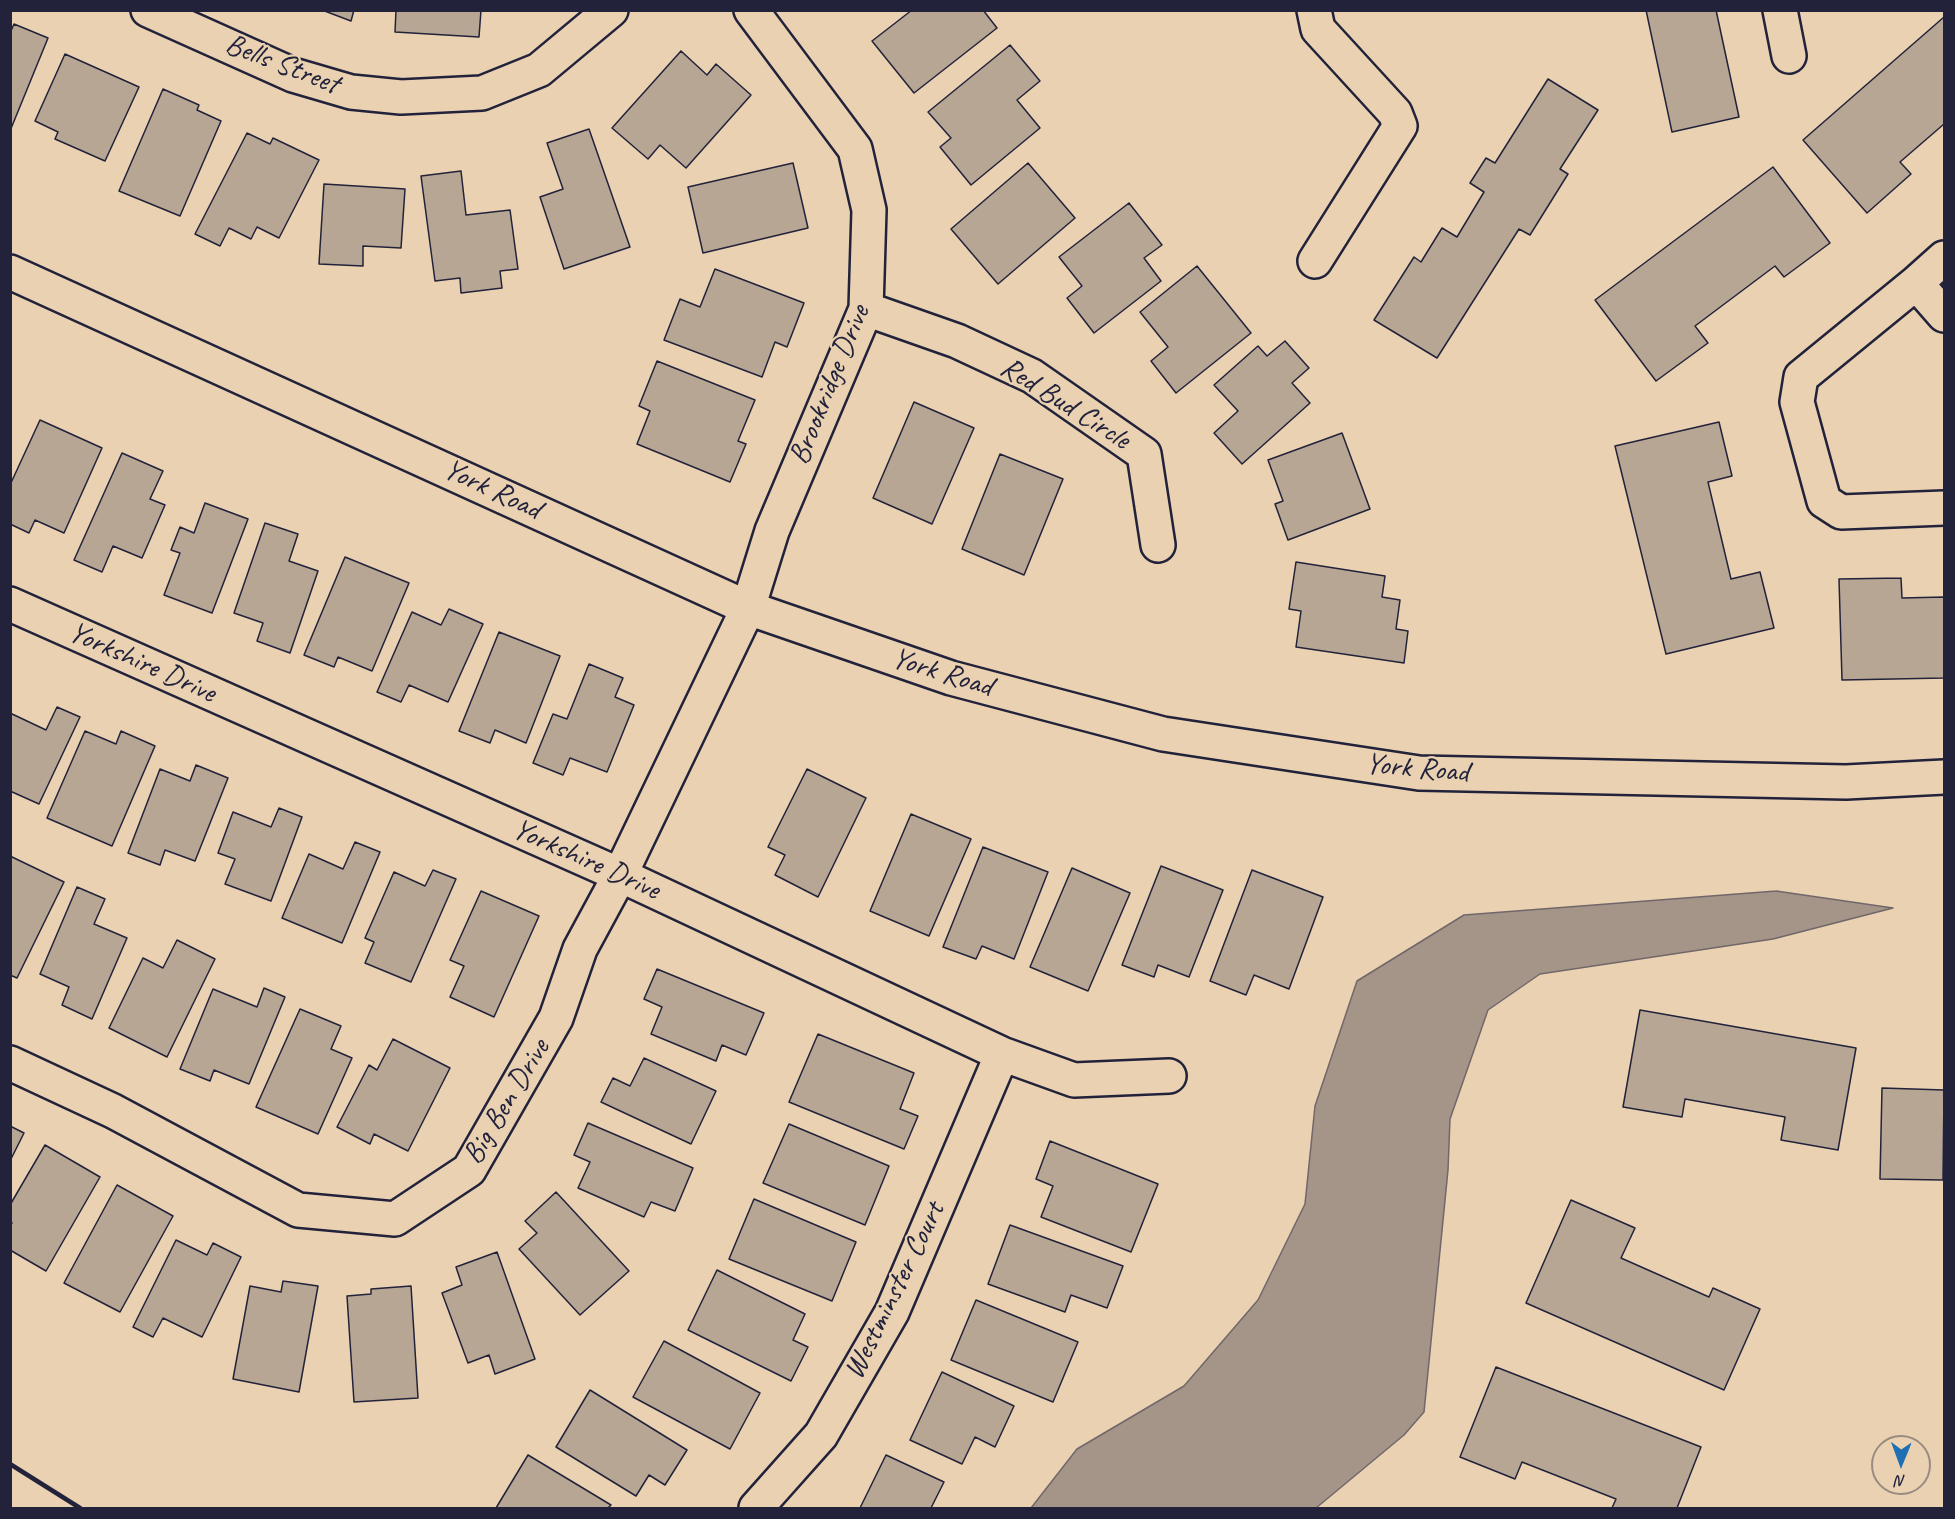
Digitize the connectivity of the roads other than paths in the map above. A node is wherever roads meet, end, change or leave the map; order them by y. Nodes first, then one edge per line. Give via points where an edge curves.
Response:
1 (148, 10) edge
2 (611, 10) edge
3 (752, 10) edge
4 (1314, 10) edge
5 (1780, 10) edge
6 (1789, 56) dead end
7 (1944, 258) edge
8 (1315, 261) dead end
9 (10, 272) edge
10 (1916, 283) junction
11 (866, 309) junction
12 (1944, 315) edge
13 (1944, 508) edge
14 (1158, 545) dead end
15 (10, 604) edge
16 (748, 608) junction
17 (1944, 777) edge
18 (620, 874) junction
19 (1002, 1054) junction
20 (10, 1063) edge
21 (1169, 1076) dead end
22 (756, 1509) edge

1 - 2 street, Bells Street via 293,75 351,92 401,97 482,93 539,70
3 - 11 street, Brookridge Drive via 855,148 869,210
4 - 8 street via 1318,29 1395,113 1400,126
5 - 6 street
7 - 10 street
9 - 16 street, York Road
10 - 12 street
10 - 13 street via 1801,377 1797,402 1824,501 1841,512
11 - 14 street, Red Bud Circle via 957,341 1032,376 1144,454
11 - 16 street, Brookridge Drive via 772,531
15 - 18 street, Yorkshire Drive
16 - 17 street, York Road via 951,678 1163,734 1419,773 1846,782
16 - 18 street, Big Ben Drive
18 - 19 street, Yorkshire Drive
18 - 20 street, Big Ben Drive via 580,949 556,1018 469,1170 395,1220 298,1209 113,1111
19 - 21 street, Yorkshire Drive via 1074,1080
19 - 22 street, Westminster Court via 892,1312 821,1435

